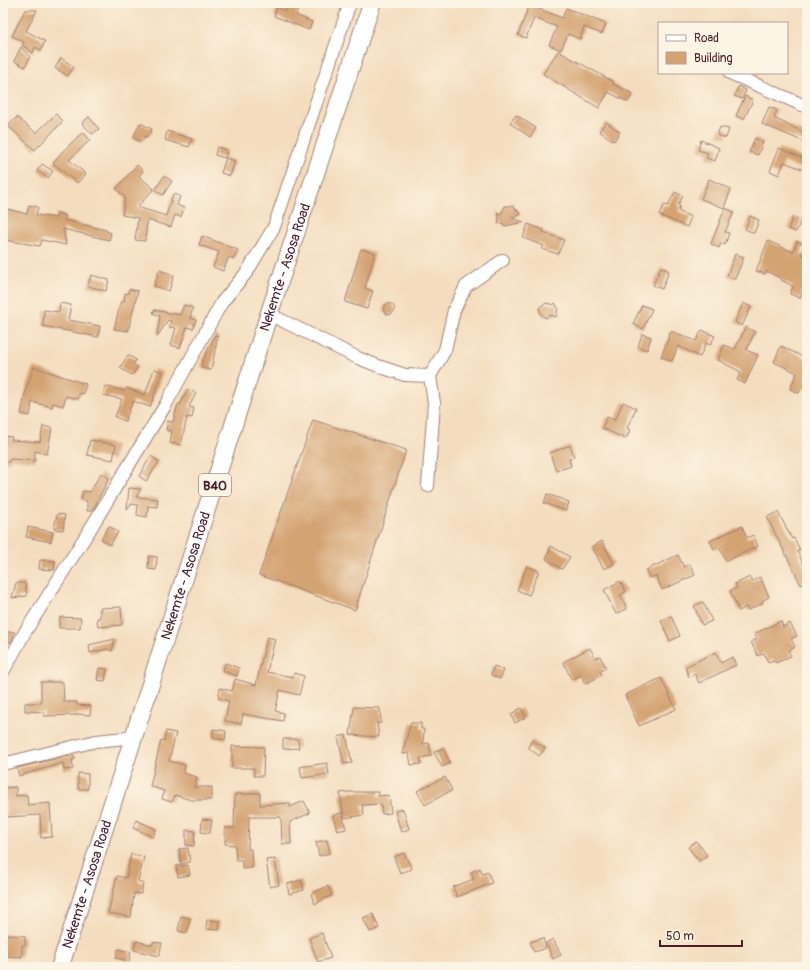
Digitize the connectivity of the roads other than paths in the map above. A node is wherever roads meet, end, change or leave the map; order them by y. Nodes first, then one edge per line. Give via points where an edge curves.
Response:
1 (350, 3) edge
2 (372, 3) edge
3 (732, 74) edge
4 (807, 107) edge
5 (503, 260) dead end
6 (269, 314) junction
7 (430, 376) junction
8 (428, 486) dead end
9 (3, 672) edge
10 (135, 737) junction
11 (3, 764) edge
12 (60, 967) edge

1 - 9 street via 274,227 247,272 222,302 166,404
2 - 6 highway, Nekemte - Asosa Road / B40
3 - 4 street
5 - 7 street via 466,286 454,310 445,350
6 - 7 street via 381,367 405,375
6 - 10 highway, Nekemte - Asosa Road / B40
7 - 8 street via 434,403
10 - 11 street via 96,741
10 - 12 highway, Nekemte - Asosa Road / B40

